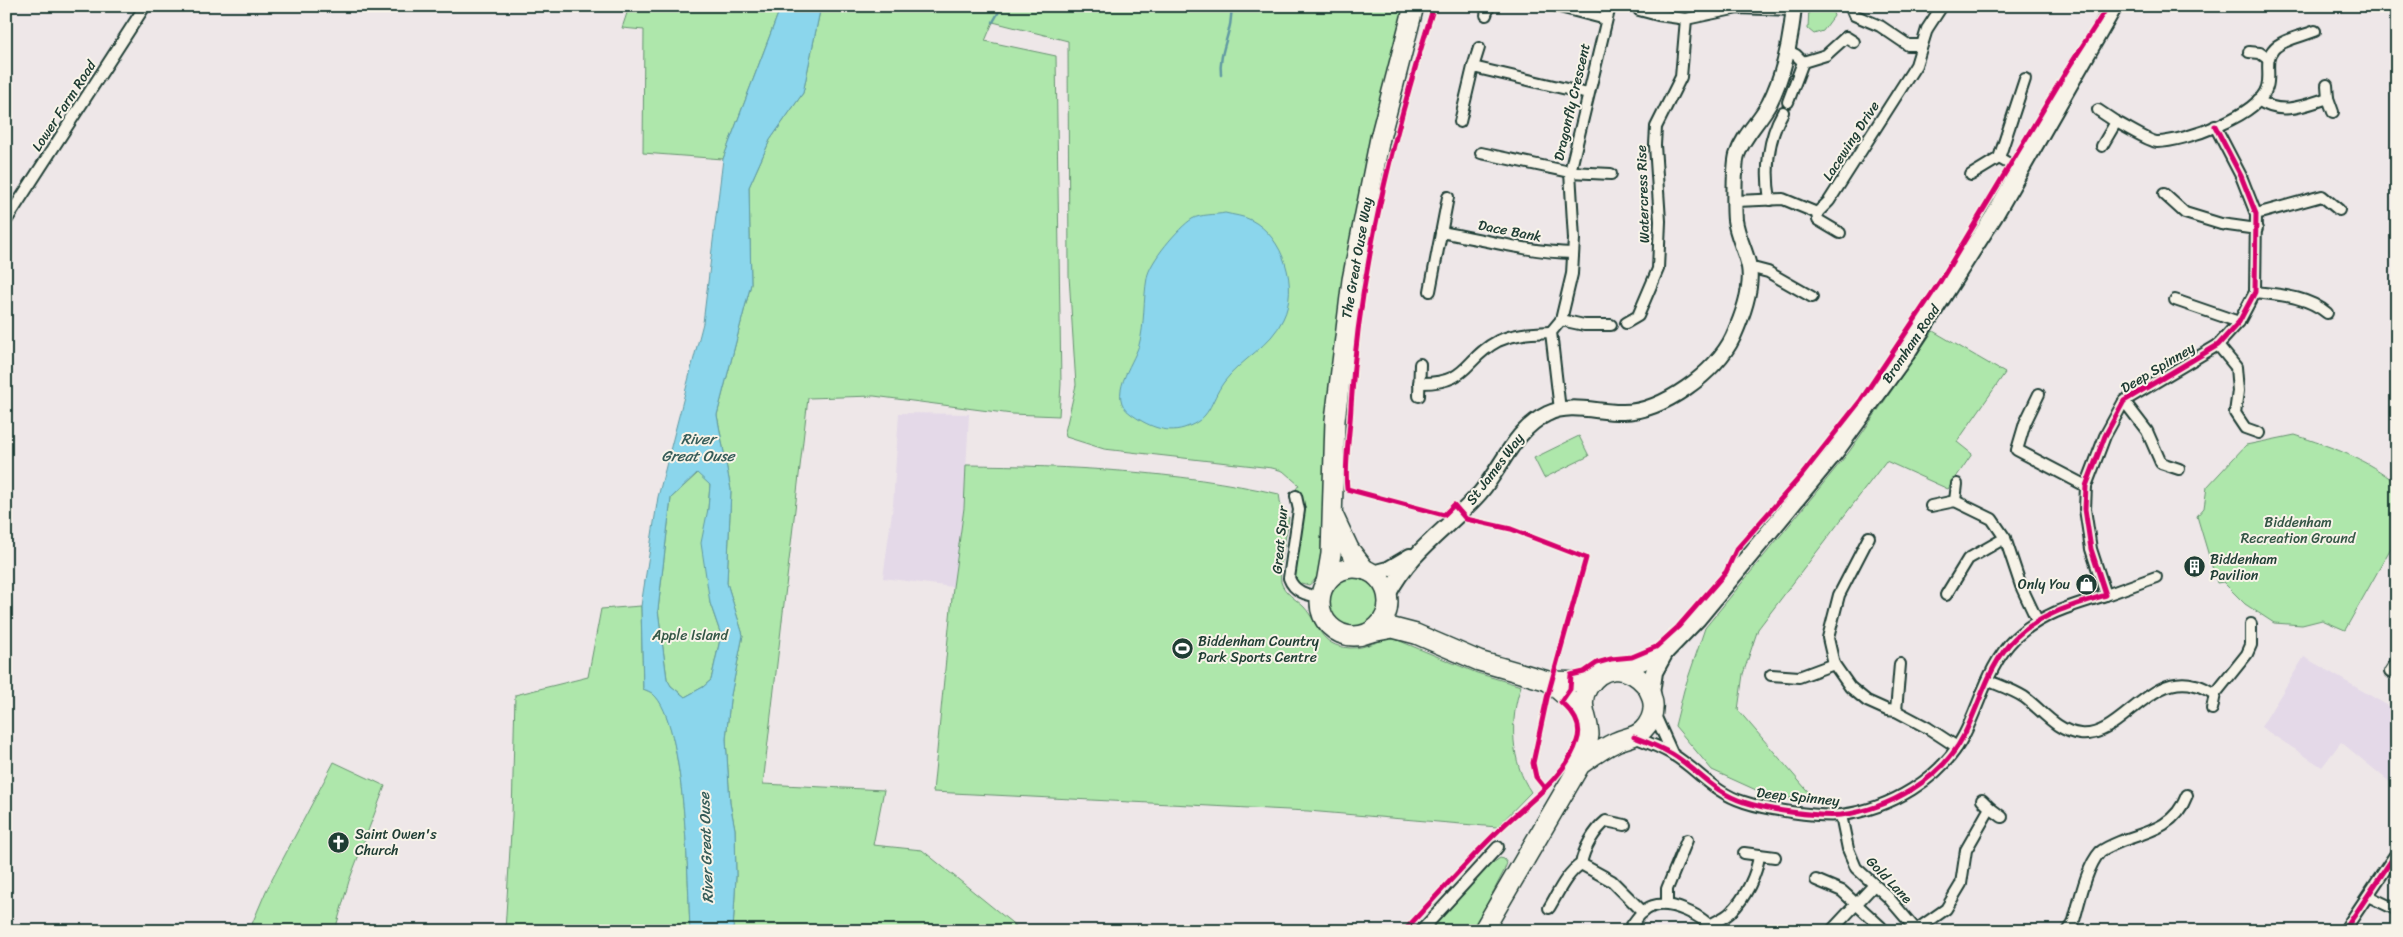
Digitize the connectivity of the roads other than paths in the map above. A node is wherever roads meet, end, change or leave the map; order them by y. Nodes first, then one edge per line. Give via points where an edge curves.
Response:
1 (144, 6) edge
2 (1414, 6) edge
3 (1556, 6) edge
4 (1610, 6) edge
5 (1850, 6) edge
6 (1942, 6) edge
7 (2114, 6) edge
8 (1794, 8) edge
9 (1639, 10) dead end
10 (1686, 18) junction
11 (1606, 20) junction
12 (2315, 32) dead end
13 (1854, 42) dead end
14 (1921, 45) junction
15 (1479, 48) dead end
16 (1788, 52) junction
17 (2249, 52) dead end
18 (2268, 59) junction
19 (1803, 62) junction
20 (1473, 67) junction
21 (2025, 79) dead end
22 (2327, 85) dead end
23 (1588, 94) junction
24 (2328, 98) junction
25 (2258, 100) junction
26 (2098, 110) dead end
27 (2333, 112) dead end
28 (1460, 122) dead end
29 (2116, 122) junction
30 (2215, 126) junction
31 (2102, 146) dead end
32 (1482, 153) dead end
33 (1999, 158) junction
34 (2020, 170) junction
35 (1570, 172) junction
36 (1611, 174) dead end
37 (1971, 175) dead end
38 (2164, 194) dead end
39 (1448, 197) dead end
40 (1770, 200) junction
41 (1736, 202) junction
42 (2339, 210) dead end
43 (1817, 213) junction
44 (2256, 214) junction
45 (6, 222) edge
46 (2257, 230) junction
47 (1441, 232) junction
48 (1840, 233) dead end
49 (1573, 253) junction
50 (1749, 267) junction
51 (1430, 291) dead end
52 (2255, 292) junction
53 (1812, 297) dead end
54 (2175, 300) dead end
55 (2327, 313) dead end
56 (1561, 320) junction
57 (2239, 322) junction
58 (1626, 324) dead end
59 (1611, 325) dead end
60 (1551, 332) junction
61 (2218, 345) junction
62 (1420, 364) dead end
63 (1419, 384) junction
64 (2039, 394) dead end
65 (1419, 396) dead end
66 (2124, 400) junction
67 (1560, 410) junction
68 (2259, 433) dead end
69 (2179, 469) dead end
70 (1957, 484) dead end
71 (2086, 486) junction
72 (1296, 496) dead end
73 (1955, 501) junction
74 (1931, 506) dead end
75 (1332, 514) junction
76 (1869, 537) dead end
77 (2005, 538) junction
78 (1416, 553) junction
79 (1369, 571) junction
80 (2156, 577) dead end
81 (1323, 590) junction
82 (2106, 594) junction
83 (1946, 595) dead end
84 (1388, 599) junction
85 (2037, 620) junction
86 (2251, 624) dead end
87 (1372, 632) junction
88 (1416, 634) junction
89 (1665, 652) junction
90 (2397, 662) edge
91 (1834, 664) junction
92 (1900, 664) dead end
93 (1623, 670) junction
94 (2390, 672) dead end
95 (1771, 675) dead end
96 (1989, 681) junction
97 (1548, 682) junction
98 (1592, 682) junction
99 (2215, 694) junction
100 (1652, 701) junction
101 (2212, 709) dead end
102 (1896, 711) junction
103 (1585, 717) junction
104 (1626, 739) junction
105 (1958, 747) junction
106 (1673, 755) junction
107 (1580, 765) junction
108 (2187, 795) dead end
109 (1982, 800) dead end
110 (1990, 808) junction
111 (1841, 814) junction
112 (2002, 817) dead end
113 (1625, 825) dead end
114 (1687, 840) dead end
115 (1498, 847) dead end
116 (2397, 852) edge
117 (1744, 853) dead end
118 (1759, 855) junction
119 (1775, 857) dead end
120 (1581, 864) junction
121 (1816, 880) dead end
122 (1874, 885) junction
123 (2368, 896) junction
124 (1856, 903) junction
125 (1667, 904) junction
126 (1549, 908) dead end
127 (2397, 910) edge
128 (1643, 912) junction
129 (1711, 928) edge
130 (1881, 928) dead end
131 (1916, 930) edge
132 (1421, 931) edge
133 (1482, 931) edge
134 (1628, 931) edge
135 (1832, 931) edge
136 (2068, 931) edge
137 (2344, 931) edge

1 - 45 street, Lower Farm Road
2 - 75 highway, The Great Ouse Way via 1380,138 1352,280 1336,420
3 - 11 street
4 - 11 street, Dragonfly Crescent
5 - 14 street via 1854,15 1880,26 1908,45
6 - 14 street, Lacewing Drive
7 - 34 main road, Bromham Road
8 - 10 street via 1738,8
8 - 16 street, St James Way
9 - 10 street via 1658,16
10 - 58 street, Watercress Rise via 1681,76 1656,128 1660,221 1658,269 1638,316
11 - 23 street, Dragonfly Crescent
12 - 18 street via 2274,48
13 - 19 street via 1846,37 1826,54
14 - 43 street, Lacewing Drive via 1916,65 1829,201
15 - 20 street
16 - 19 street
16 - 41 street, St James Way via 1768,104 1736,157
17 - 18 street via 2260,53
18 - 25 street via 2268,88
19 - 40 street via 1774,133 1767,167
20 - 23 street
20 - 28 street
21 - 33 street
22 - 24 street
23 - 35 street, Dragonfly Crescent
24 - 25 street via 2283,110 2269,108
24 - 27 street
25 - 30 street via 2247,110
26 - 29 street
29 - 30 street via 2155,142 2202,133
29 - 31 street
30 - 44 street, Deep Spinney
32 - 35 street
33 - 34 street
33 - 37 street
34 - 89 main road, Bromham Road via 1950,287 1866,412 1763,541
35 - 36 street
35 - 49 street, Dragonfly Crescent
38 - 46 street via 2185,213
39 - 47 street
40 - 41 street
40 - 43 street via 1783,199
41 - 50 street, St James Way via 1735,220
42 - 44 street via 2322,196
43 - 48 street via 1818,220
44 - 46 street, Deep Spinney
46 - 52 street, Deep Spinney
47 - 49 street, Dace Bank via 1534,251
47 - 51 street
49 - 56 street, Dragonfly Crescent via 1572,274
50 - 53 street via 1768,272
50 - 67 street, St James Way via 1747,299 1732,339 1710,370 1689,388 1660,402 1626,412
52 - 55 street via 2315,303
52 - 57 street, Deep Spinney
54 - 57 street
56 - 59 street via 1584,325
56 - 60 street, Dragonfly Crescent
57 - 61 street, Deep Spinney
60 - 63 street via 1510,336 1486,349 1458,376 1438,384
60 - 67 street
61 - 66 street, Deep Spinney
61 - 68 street via 2236,367 2236,413 2245,428
62 - 63 street
63 - 65 street
64 - 71 street via 2017,450
66 - 69 street via 2147,431 2162,463
66 - 71 street, Deep Spinney
67 - 78 street, St James Way via 1549,412 1531,423 1514,441 1481,492
70 - 73 street
71 - 82 street, Deep Spinney via 2085,509 2091,549
72 - 81 street, Great Spur via 1299,510 1289,578 1299,591
73 - 74 street
73 - 77 street via 1992,519
75 - 79 highway, The Great Ouse Way via 1349,549
75 - 81 highway, The Great Ouse Way via 1331,554
76 - 91 street via 1839,595 1828,638
77 - 83 street via 1968,560
77 - 85 street via 2021,586
78 - 79 street via 1388,569
78 - 84 street
79 - 81 highway via 1343,570
79 - 84 highway via 1382,582
80 - 82 street, Deep Spinney
81 - 87 highway via 1320,605 1324,620 1335,631 1350,637
82 - 85 street, Deep Spinney
84 - 87 highway via 1386,616
84 - 88 highway
85 - 96 street, Deep Spinney via 2000,657
86 - 99 street via 2251,645 2247,654
87 - 88 highway via 1393,628
88 - 97 highway via 1479,661
89 - 93 main road, Bromham Road
89 - 100 main road, Bromham Road via 1654,672
90 - 94 street
91 - 95 street via 1799,677
91 - 102 street via 1850,687 1867,701
92 - 102 street
93 - 98 highway via 1605,672
93 - 100 highway via 1640,678
96 - 99 street via 2024,698 2067,731 2082,734 2100,732 2148,695 2171,686 2194,684
96 - 105 street, Deep Spinney
97 - 98 highway
97 - 103 highway
98 - 103 highway via 1583,699
99 - 101 street
100 - 104 highway via 1648,724
100 - 106 street, Deep Spinney via 1658,725
102 - 105 street
103 - 104 highway via 1605,738
103 - 107 highway via 1589,735
104 - 106 street, Deep Spinney
104 - 107 highway
105 - 111 street, Deep Spinney via 1932,776 1912,789 1870,807
106 - 111 street, Deep Spinney via 1714,788 1742,802 1770,808
107 - 133 highway
108 - 136 street via 2182,809 2172,819 2101,852 2092,866
109 - 110 street
110 - 112 street
110 - 131 street via 1966,850 1961,884 1946,909
111 - 122 street, Gold Lane via 1851,859
113 - 120 street via 1606,820 1582,854
114 - 125 street via 1667,888
115 - 132 street
116 - 123 street
117 - 118 street
118 - 119 street
118 - 129 street via 1753,880 1741,899
120 - 126 street via 1574,868
120 - 128 street via 1612,881
121 - 124 street via 1842,891
122 - 124 street
122 - 131 street, Gold Lane
123 - 127 street
123 - 137 street
124 - 130 street
124 - 135 street
125 - 128 street via 1653,906
125 - 129 street via 1692,914
128 - 134 street

